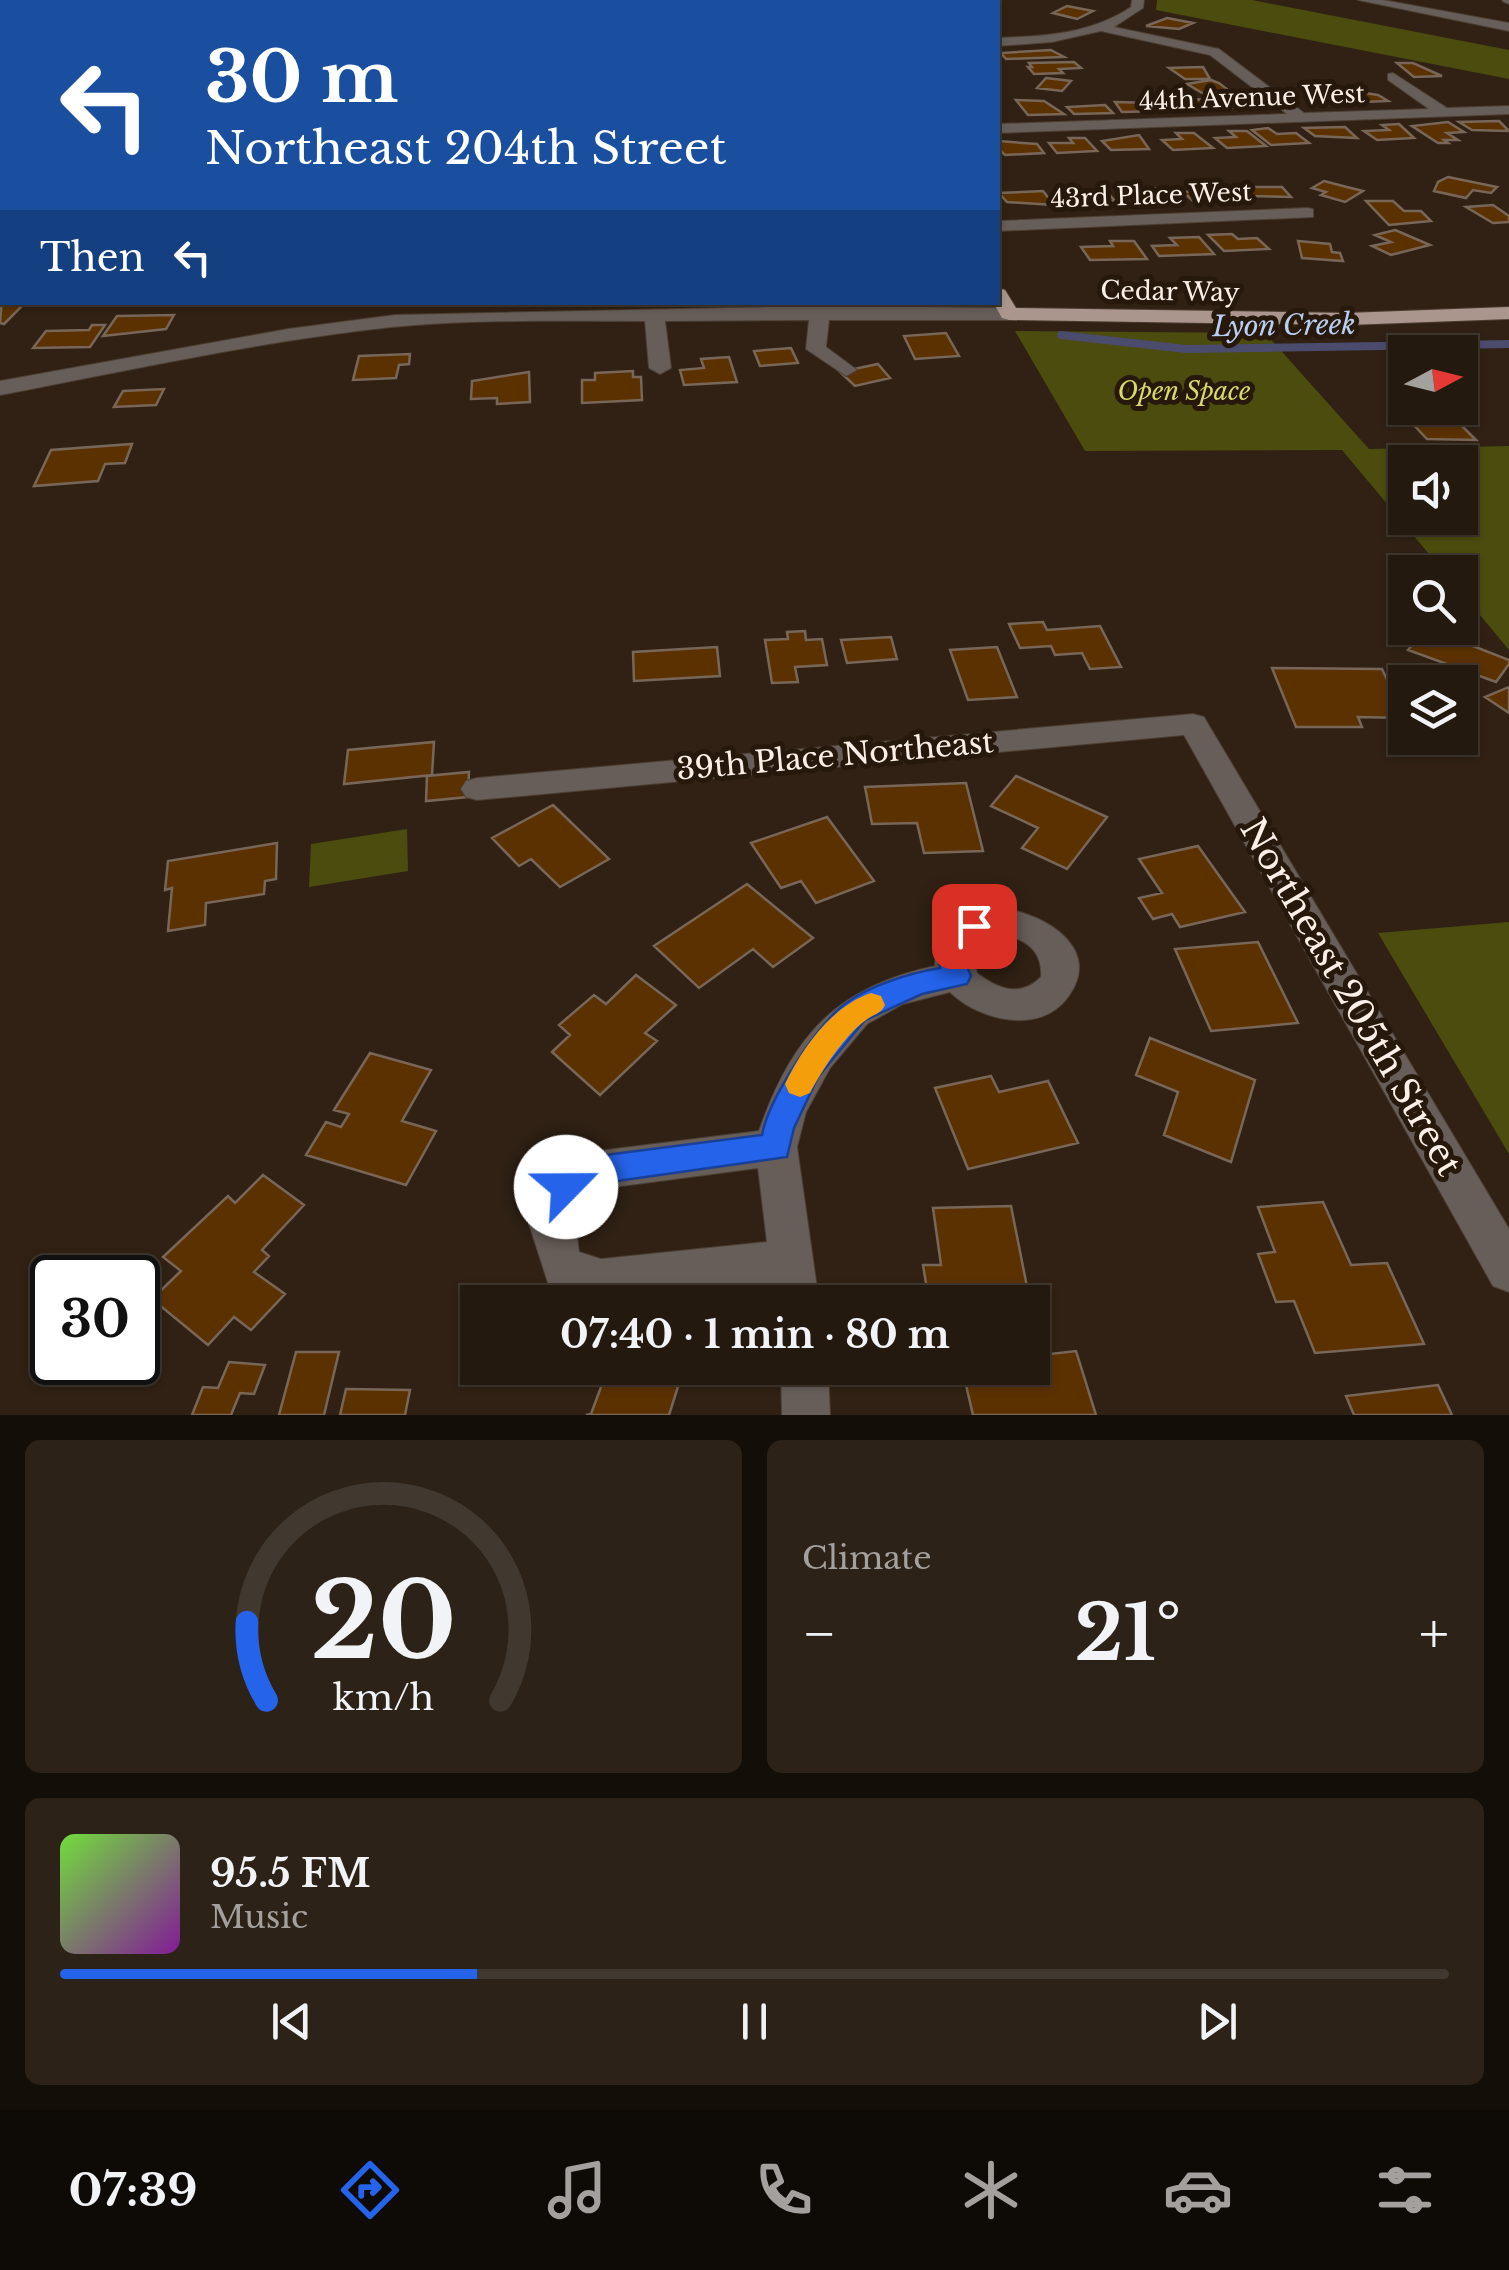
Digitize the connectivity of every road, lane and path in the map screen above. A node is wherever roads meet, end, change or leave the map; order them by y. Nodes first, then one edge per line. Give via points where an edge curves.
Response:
1 (1138, 0) edge
2 (1364, 0) edge
3 (1506, 23) edge
4 (1102, 28) junction
5 (1000, 42) edge
6 (1393, 77) dead end
7 (1509, 110) edge
8 (1443, 112) junction
9 (1300, 117) junction
10 (1000, 129) edge
11 (1306, 214) dead end
12 (1000, 226) edge
13 (1000, 298) edge
14 (313, 307) dead end
15 (822, 312) junction
16 (1509, 313) edge
17 (654, 314) junction
18 (1009, 314) junction
19 (311, 332) junction
20 (660, 368) dead end
21 (846, 370) dead end
22 (0, 388) edge
23 (1192, 724) joint
24 (478, 789) dead end
25 (957, 976) dead end
26 (776, 1147) junction
27 (1509, 1271) edge
28 (794, 1282) edge
29 (805, 1385) edge
30 (806, 1415) edge

1 - 4 street via 1137,8
2 - 3 street
4 - 5 street
4 - 9 street via 1214,52
6 - 8 street
7 - 8 street, 44th Avenue West
8 - 9 street, 44th Avenue West
9 - 10 street, 44th Avenue West
11 - 12 street, 43rd Place West
13 - 18 main road
14 - 19 street
15 - 17 street
15 - 18 street
15 - 21 street via 816,348
16 - 18 main road, Cedar Way via 1347,319
17 - 19 street via 395,320
17 - 20 street
19 - 22 street
23 - 24 street, 39th Place Northeast
23 - 27 street, Northeast 205th Street
25 - 26 street via 917,983 855,1012 807,1068 778,1128
26 - 28 street
26 - 28 street via 590,1171 554,1202 550,1229 564,1268 601,1281
29 - 30 street

